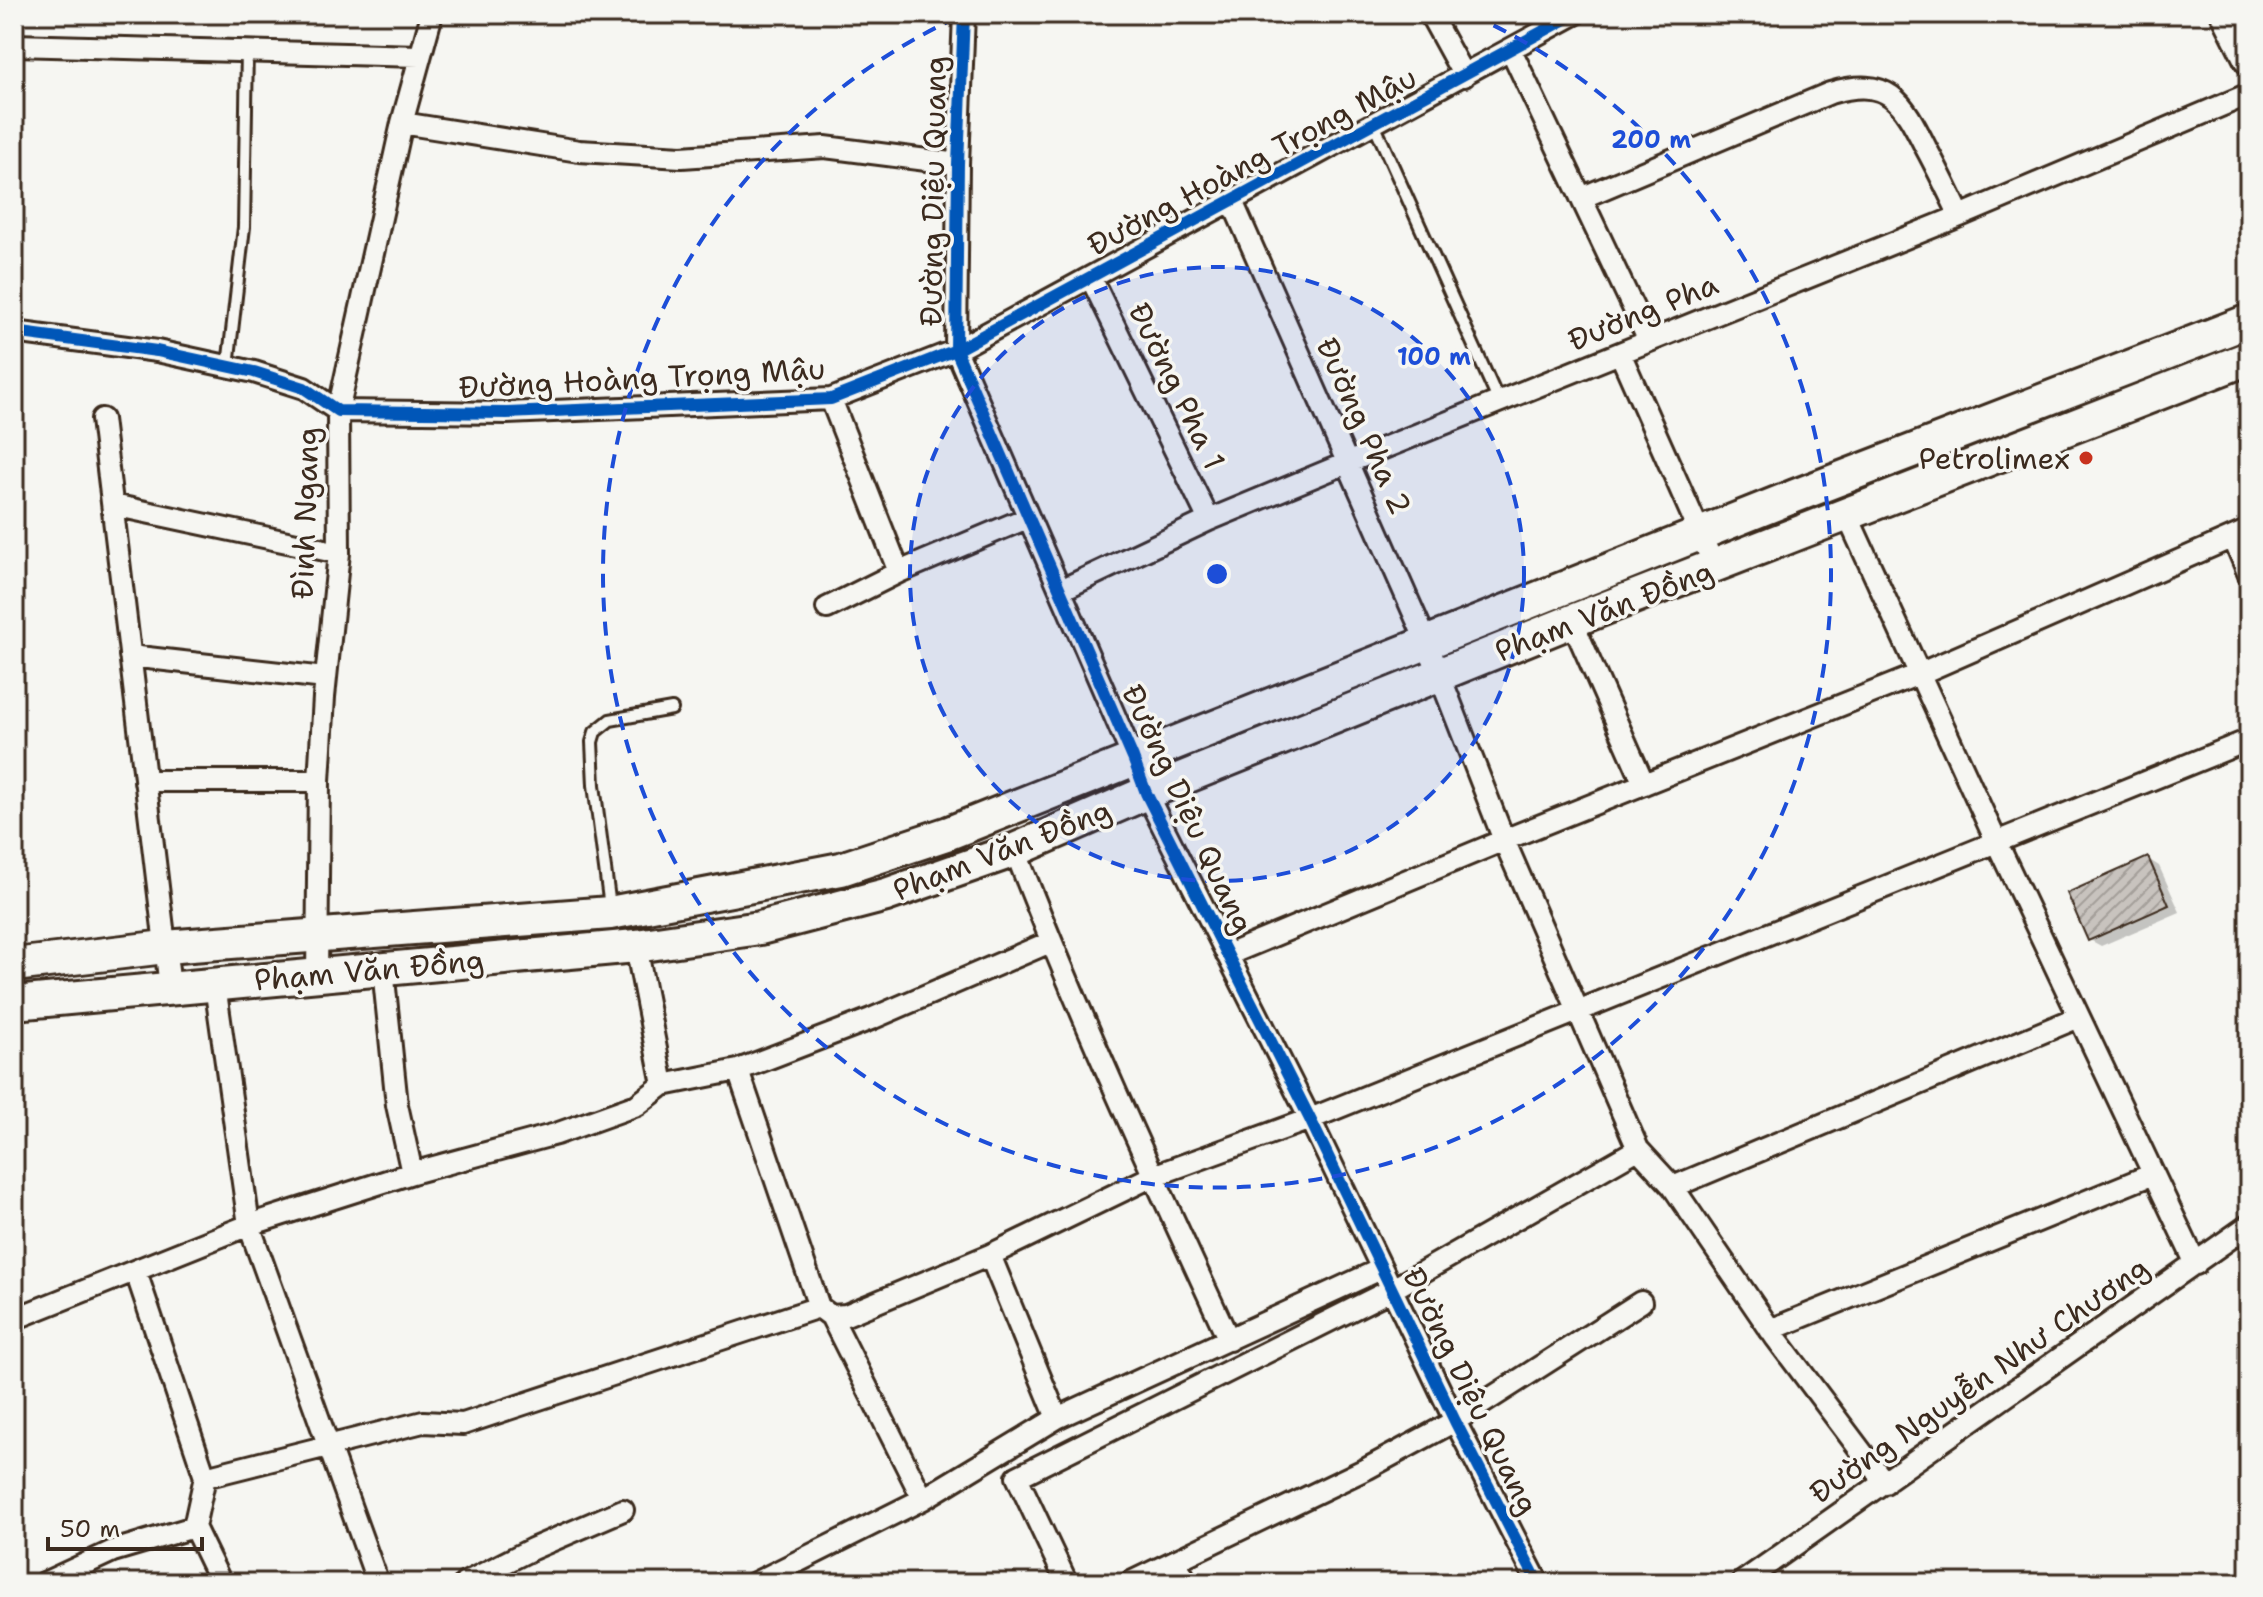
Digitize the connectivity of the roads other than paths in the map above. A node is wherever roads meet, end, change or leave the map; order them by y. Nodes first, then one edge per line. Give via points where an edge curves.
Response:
1 (432, 14) edge
2 (964, 14) edge
3 (1430, 14) edge
4 (1575, 14) edge
5 (2226, 14) edge
6 (14, 45) edge
7 (247, 49) junction
8 (1511, 50) junction
9 (419, 56) junction
10 (2249, 60) edge
11 (1464, 76) junction
12 (2249, 94) edge
13 (402, 123) junction
14 (1374, 124) junction
15 (958, 164) junction
16 (1581, 198) junction
17 (1232, 201) junction
18 (1960, 216) junction
19 (1091, 278) junction
20 (2249, 321) edge
21 (14, 332) edge
22 (1649, 341) junction
23 (956, 350) junction
24 (1620, 353) junction
25 (2249, 358) edge
26 (228, 366) junction
27 (831, 399) junction
28 (1499, 402) junction
29 (338, 411) junction
30 (102, 419) dead end
31 (1349, 462) junction
32 (113, 505) junction
33 (1847, 515) junction
34 (1027, 518) junction
35 (1209, 520) junction
36 (2241, 533) edge
37 (1700, 534) junction
38 (339, 553) junction
39 (1715, 567) junction
40 (899, 572) junction
41 (2249, 575) edge
42 (1061, 590) junction
43 (827, 608) dead end
44 (1572, 621) junction
45 (1427, 643) junction
46 (130, 656) junction
47 (1919, 674) junction
48 (1441, 676) junction
49 (325, 678) junction
50 (672, 709) dead end
51 (2249, 740) edge
52 (1133, 758) junction
53 (145, 781) junction
54 (319, 781) junction
55 (1644, 784) junction
56 (1146, 793) junction
57 (1504, 840) junction
58 (1996, 841) junction
59 (1015, 850) junction
60 (610, 913) junction
61 (317, 937) junction
62 (1050, 942) junction
63 (636, 946) junction
64 (165, 947) junction
65 (1227, 955) junction
66 (14, 965) edge
67 (383, 969) junction
68 (317, 977) junction
69 (215, 985) junction
70 (170, 987) junction
71 (14, 1003) edge
72 (1577, 1009) junction
73 (2079, 1017) junction
74 (738, 1070) junction
75 (663, 1085) junction
76 (1310, 1119) junction
77 (1638, 1149) junction
78 (412, 1173) junction
79 (2153, 1174) junction
80 (1153, 1176) junction
81 (1673, 1187) junction
82 (249, 1225) junction
83 (2249, 1225) edge
84 (990, 1255) junction
85 (2196, 1264) junction
86 (1381, 1269) junction
87 (136, 1272) junction
88 (1391, 1290) junction
89 (1641, 1302) dead end
90 (825, 1312) junction
91 (14, 1319) edge
92 (1770, 1330) junction
93 (1229, 1340) junction
94 (1057, 1418) junction
95 (1455, 1421) junction
96 (329, 1446) junction
97 (205, 1477) junction
98 (1885, 1483) junction
99 (923, 1499) junction
100 (623, 1510) dead end
101 (194, 1527) junction
102 (1175, 1561) junction
103 (44, 1583) edge
104 (221, 1583) edge
105 (378, 1583) edge
106 (465, 1583) edge
107 (755, 1583) edge
108 (1067, 1583) edge
109 (1129, 1583) edge
110 (1187, 1583) edge
111 (1538, 1583) edge
112 (1741, 1583) edge

1 - 9 street, Đình Ngang
2 - 15 street, Đường Diệu Quang
3 - 11 street
4 - 8 street, Đường Hoàng Trọng Mậu
5 - 10 main road
6 - 7 street
7 - 9 street
7 - 26 lane via 244,227
8 - 11 street, Đường Hoàng Trọng Mậu
8 - 16 street
9 - 13 street, Đình Ngang
11 - 14 street, Đường Hoàng Trọng Mậu
12 - 18 street, Đường Pha
13 - 15 street via 579,151 682,157 825,147
13 - 29 street, Đình Ngang
14 - 17 street, Đường Hoàng Trọng Mậu
14 - 28 lane
15 - 23 street, Đường Diệu Quang
16 - 18 street via 1830,93 1871,87 1892,95 1907,109
16 - 22 street
17 - 19 street, Đường Hoàng Trọng Mậu
17 - 31 street, Đường Pha 2
18 - 22 street, Đường Pha
19 - 23 street, Đường Hoàng Trọng Mậu
19 - 35 street, Đường Pha 1
20 - 37 main road, Phạm Văn Đồng
21 - 26 street
22 - 24 street, Đường Pha
23 - 27 street, Đường Hoàng Trọng Mậu
23 - 34 street, Đường Diệu Quang
24 - 28 street, Đường Pha
24 - 37 street
25 - 33 main road, Phạm Văn Đồng
26 - 29 street via 304,388
27 - 29 street, Đường Hoàng Trọng Mậu via 507,413
27 - 40 street
28 - 31 street, Đường Pha
29 - 38 street, Đình Ngang
30 - 32 street
31 - 35 street, Đường Pha
31 - 45 street, Đường Pha 2
32 - 38 street
32 - 46 street
33 - 39 main road, Phạm Văn Đồng
33 - 47 street
34 - 40 street
34 - 42 street, Đường Diệu Quang
35 - 42 street, Đường Pha
36 - 41 street
36 - 47 street
37 - 39 street
37 - 45 main road, Phạm Văn Đồng
38 - 49 street, Đình Ngang
39 - 44 main road, Phạm Văn Đồng
40 - 43 street
42 - 52 street, Đường Diệu Quang
44 - 48 main road, Phạm Văn Đồng
44 - 55 street
45 - 48 street, Đường Pha 2
45 - 52 main road, Phạm Văn Đồng
46 - 49 street
46 - 53 street
47 - 55 street
47 - 58 street
48 - 56 main road, Phạm Văn Đồng
48 - 57 street, Đường Pha 2
49 - 54 street, Đình Ngang
50 - 60 lane via 610,720 595,732 594,785
51 - 58 street
52 - 56 street, Đường Diệu Quang
52 - 60 main road, Phạm Văn Đồng via 949,833 841,869
53 - 54 street
53 - 64 street
54 - 61 street, Đình Ngang
55 - 57 street
56 - 59 main road, Phạm Văn Đồng
56 - 65 street, Đường Diệu Quang
57 - 65 street
57 - 72 street, Đường Pha 2
58 - 72 street
58 - 73 street
59 - 62 street
59 - 63 main road, Phạm Văn Đồng via 886,895 760,928
60 - 61 main road, Phạm Văn Đồng
61 - 64 main road, Phạm Văn Đồng
61 - 68 street, Đình Ngang
62 - 74 street
62 - 80 street
63 - 67 main road, Phạm Văn Đồng
63 - 75 street
64 - 66 main road, Phạm Văn Đồng
64 - 70 street
65 - 76 street, Đường Diệu Quang
67 - 68 main road, Phạm Văn Đồng
67 - 78 street via 397,1105
68 - 69 main road, Phạm Văn Đồng
69 - 70 main road, Phạm Văn Đồng
69 - 82 street
70 - 71 main road, Phạm Văn Đồng
72 - 76 street
72 - 77 street, Đường Pha 2
73 - 79 street
73 - 81 street
74 - 75 street
74 - 90 street
75 - 78 street via 637,1105 556,1134
76 - 80 street
76 - 86 street, Đường Diệu Quang
77 - 81 street, Đường Pha 2
77 - 88 street
78 - 82 street
79 - 85 street
79 - 92 street
80 - 84 street
80 - 93 street
81 - 92 street, Đường Pha 2
82 - 87 street
82 - 96 street
83 - 85 street, Đường Nguyễn Như Chương
84 - 90 street via 846,1315
84 - 94 street
85 - 98 street, Đường Nguyễn Như Chương
86 - 88 street, Đường Diệu Quang
86 - 93 street
87 - 91 street
87 - 97 street
88 - 95 street, Đường Diệu Quang
88 - 108 street via 1017,1477
89 - 95 street
90 - 96 street via 463,1424 423,1422
90 - 99 street
92 - 98 street, Đường Pha 2
93 - 94 street
94 - 99 street
95 - 102 street
95 - 111 street, Đường Diệu Quang
96 - 97 street
96 - 105 street
97 - 101 street
98 - 112 street, Đường Nguyễn Như Chương
99 - 107 street
100 - 106 street
101 - 103 street via 113,1551
101 - 104 street
102 - 109 street
102 - 110 street

